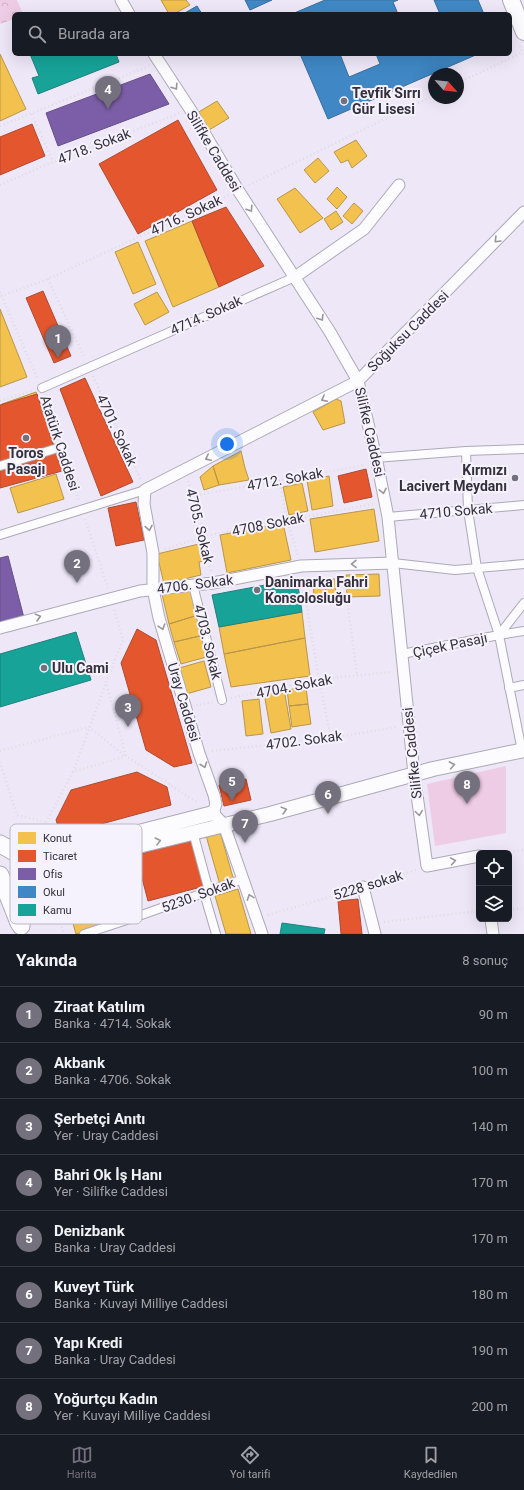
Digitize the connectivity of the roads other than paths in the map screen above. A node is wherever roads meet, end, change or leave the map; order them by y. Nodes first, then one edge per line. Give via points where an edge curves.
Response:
1 (121, 0) edge
2 (511, 0) edge
3 (128, 12) edge
4 (524, 32) edge
5 (156, 58) edge
6 (399, 185) dead end
7 (524, 212) edge
8 (294, 276) junction
9 (358, 381) junction
10 (42, 388) road end
11 (61, 447) road end
12 (524, 449) edge
13 (466, 451) junction
14 (376, 460) junction
15 (0, 466) edge
16 (145, 490) junction
17 (524, 505) edge
18 (468, 510) junction
19 (388, 518) junction
20 (0, 535) edge
21 (393, 563) junction
22 (524, 564) edge
23 (477, 568) junction
24 (193, 585) junction
25 (153, 589) junction
26 (524, 603) edge
27 (0, 628) edge
28 (524, 631) edge
29 (499, 635) junction
30 (402, 654) junction
31 (524, 684) edge
32 (509, 688) junction
33 (222, 700) road end
34 (523, 750) edge
35 (414, 774) junction
36 (213, 814) junction
37 (224, 825) junction
38 (193, 832) junction
39 (142, 833) edge
40 (0, 844) edge
41 (142, 845) edge
42 (10, 850) edge
43 (476, 857) edge
44 (0, 875) edge
45 (243, 879) junction
46 (363, 887) road end
47 (206, 892) junction
48 (10, 900) edge
49 (142, 915) edge
50 (491, 922) edge
51 (115, 924) edge
52 (373, 929) edge
53 (84, 934) edge
54 (216, 934) edge
55 (262, 934) edge
56 (493, 934) edge

1 - 3 street
2 - 4 main road
5 -> 8 street, Silifke Caddesi
6 - 8 street, 4714. Sokak via 364,229
7 -> 9 street, Soğuksu Caddesi
8 -> 9 street, Silifke Caddesi
8 - 10 street, 4714. Sokak
9 - 14 street, Silifke Caddesi
9 -> 16 street, Soğuksu Caddesi
11 - 15 street
12 - 13 street
13 - 14 street
13 - 18 street, Çiçek Pasajı
14 -> 19 street, Silifke Caddesi
16 - 20 street
16 -> 25 street via 144,504 153,553
17 - 18 street, 4710 Sokak
18 - 19 street, 4710 Sokak
18 - 23 street, Çiçek Pasajı
19 - 21 street, Silifke Caddesi
21 - 23 street via 455,570
21 -> 24 street, 4706. Sokak via 301,566
21 - 30 street, Silifke Caddesi
22 - 23 street
23 - 29 street, Çiçek Pasajı
24 - 25 street, 4706. Sokak
24 - 33 street, 4703. Sokak
27 -> 25 street, 4706. Sokak via 111,597
25 -> 36 street, Uray Caddesi via 159,618 216,804
26 - 29 street, Çiçek Pasajı
28 - 29 street, Çiçek Pasajı
29 - 30 street, Çiçek Pasajı
29 - 32 street, Çiçek Pasajı
30 - 35 street, Silifke Caddesi
31 - 32 street
32 - 34 street, Çiçek Pasajı
35 -> 34 street
37 -> 35 street
35 -> 43 street, Silifke Caddesi via 427,866
36 - 37 street
36 - 39 street
37 - 38 street
37 - 45 street
41 -> 38 street
38 - 47 street
40 - 42 main road
44 - 48 main road
45 - 47 street, 5230. Sokak
55 -> 45 street
46 - 52 street
47 - 49 street, 5230. Sokak
47 - 54 street
50 - 56 street
51 - 53 street, 5230. Sokak

